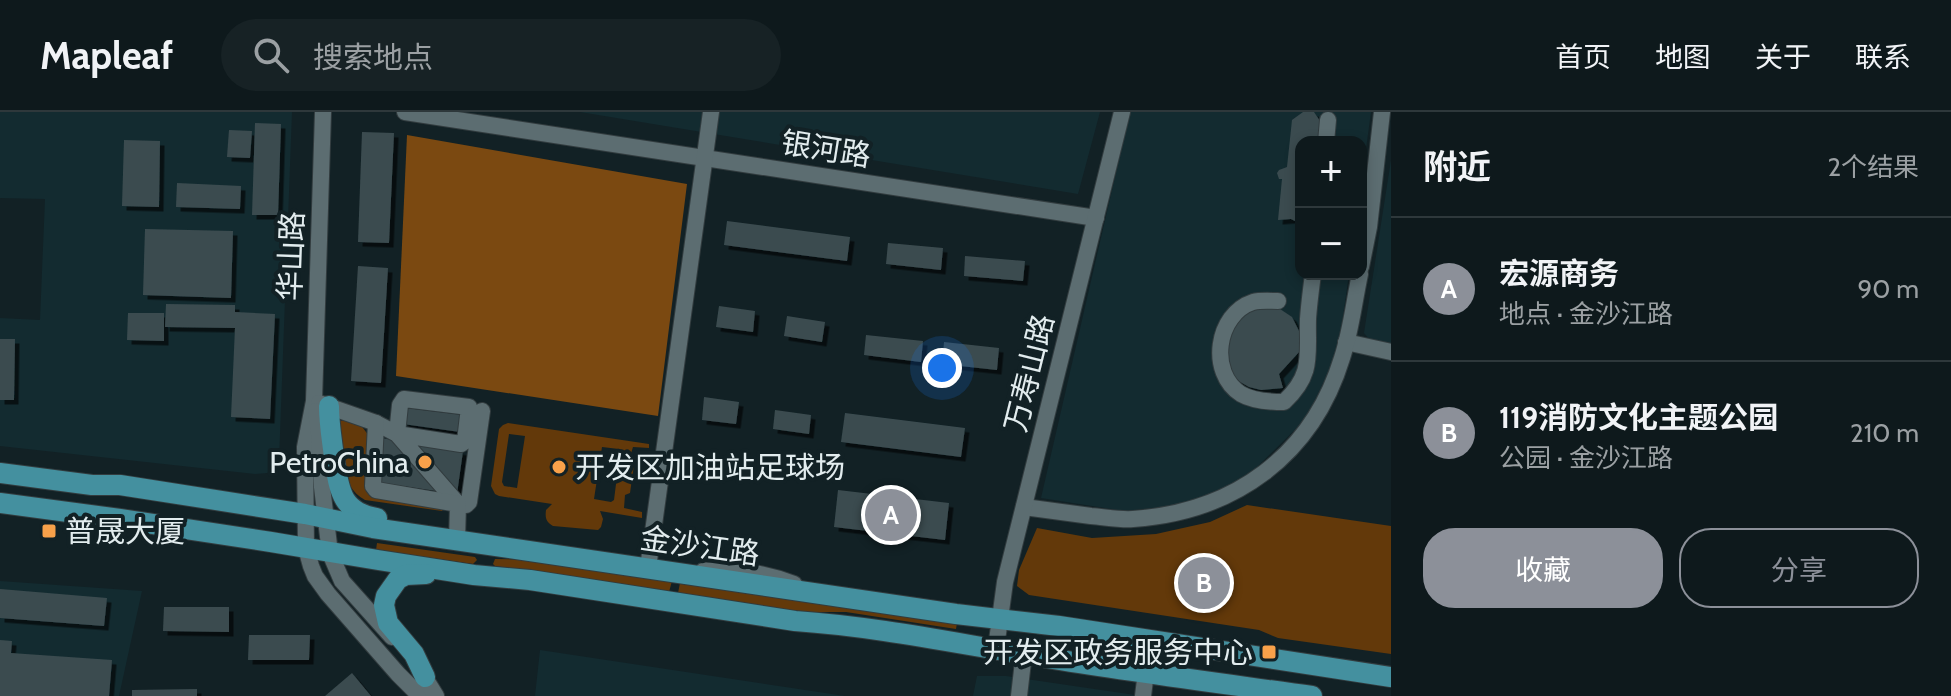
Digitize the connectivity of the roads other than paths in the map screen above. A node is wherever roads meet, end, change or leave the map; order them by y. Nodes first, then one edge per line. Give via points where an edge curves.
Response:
1 (323, 112) edge
2 (405, 112) edge
3 (711, 112) edge
4 (1122, 112) edge
5 (1382, 112) edge
6 (1328, 120) dead end
7 (1327, 136) edge
8 (705, 159) junction
9 (1096, 218) junction
10 (1367, 237) edge
11 (1312, 280) edge
12 (1359, 280) edge
13 (1278, 301) dead end
14 (1346, 342) junction
15 (1391, 352) edge
16 (1304, 372) junction
17 (1332, 385) junction
18 (321, 404) junction
19 (482, 411) dead end
20 (376, 423) junction
21 (397, 434) junction
22 (0, 473) edge
23 (0, 503) edge
24 (458, 504) junction
25 (1024, 507) junction
26 (316, 516) junction
27 (457, 540) junction
28 (306, 548) junction
29 (330, 553) junction
30 (648, 568) junction
31 (474, 575) junction
32 (999, 619) junction
33 (996, 648) junction
34 (1024, 653) junction
35 (1146, 672) junction
36 (1391, 677) edge
37 (423, 686) edge
38 (1254, 692) edge
39 (436, 696) edge
40 (1019, 696) edge
41 (1143, 696) edge
42 (1312, 696) edge

1 - 18 street, 华山路
2 - 8 street, 银河路
3 - 8 street
4 - 9 street, 万寿山路
5 - 10 street
6 - 7 street
8 - 9 street, 银河路
8 - 30 street
9 - 25 street, 万寿山路
11 - 16 street
12 - 14 street
13 - 16 street via 1253,302 1230,321 1220,346 1225,376 1243,395 1284,402
14 - 15 street
14 - 17 street
16 - 17 street
17 - 25 street via 1315,420 1276,464 1230,495 1132,520
18 - 20 street
18 - 26 street, 华山路 via 305,447
18 - 27 main road via 336,479 355,511
19 - 24 street via 469,502
20 - 21 street
20 - 24 street via 376,490
21 - 21 street via 461,444 469,407 404,399
21 - 24 street
22 - 26 main road, 金沙江路 via 120,485
23 - 28 main road, 金沙江路
24 - 27 street
25 - 32 street, 万寿山路
26 - 27 main road, 金沙江路
26 - 28 street
26 - 29 street
27 - 30 main road, 金沙江路
28 - 29 main road, 金沙江路
28 - 37 street via 328,594 398,674
29 - 31 main road, 金沙江路
29 - 37 street via 342,581
30 - 32 main road, 金沙江路
31 - 33 main road, 金沙江路
31 - 37 main road via 406,575 386,596 388,623 414,654
32 - 33 street, 万寿山路
32 - 36 main road, 金沙江路
33 - 34 main road, 金沙江路
34 - 35 main road, 金沙江路
34 - 40 street
35 - 38 main road, 金沙江路
35 - 41 street
37 - 39 street
38 - 42 main road, 金沙江路

